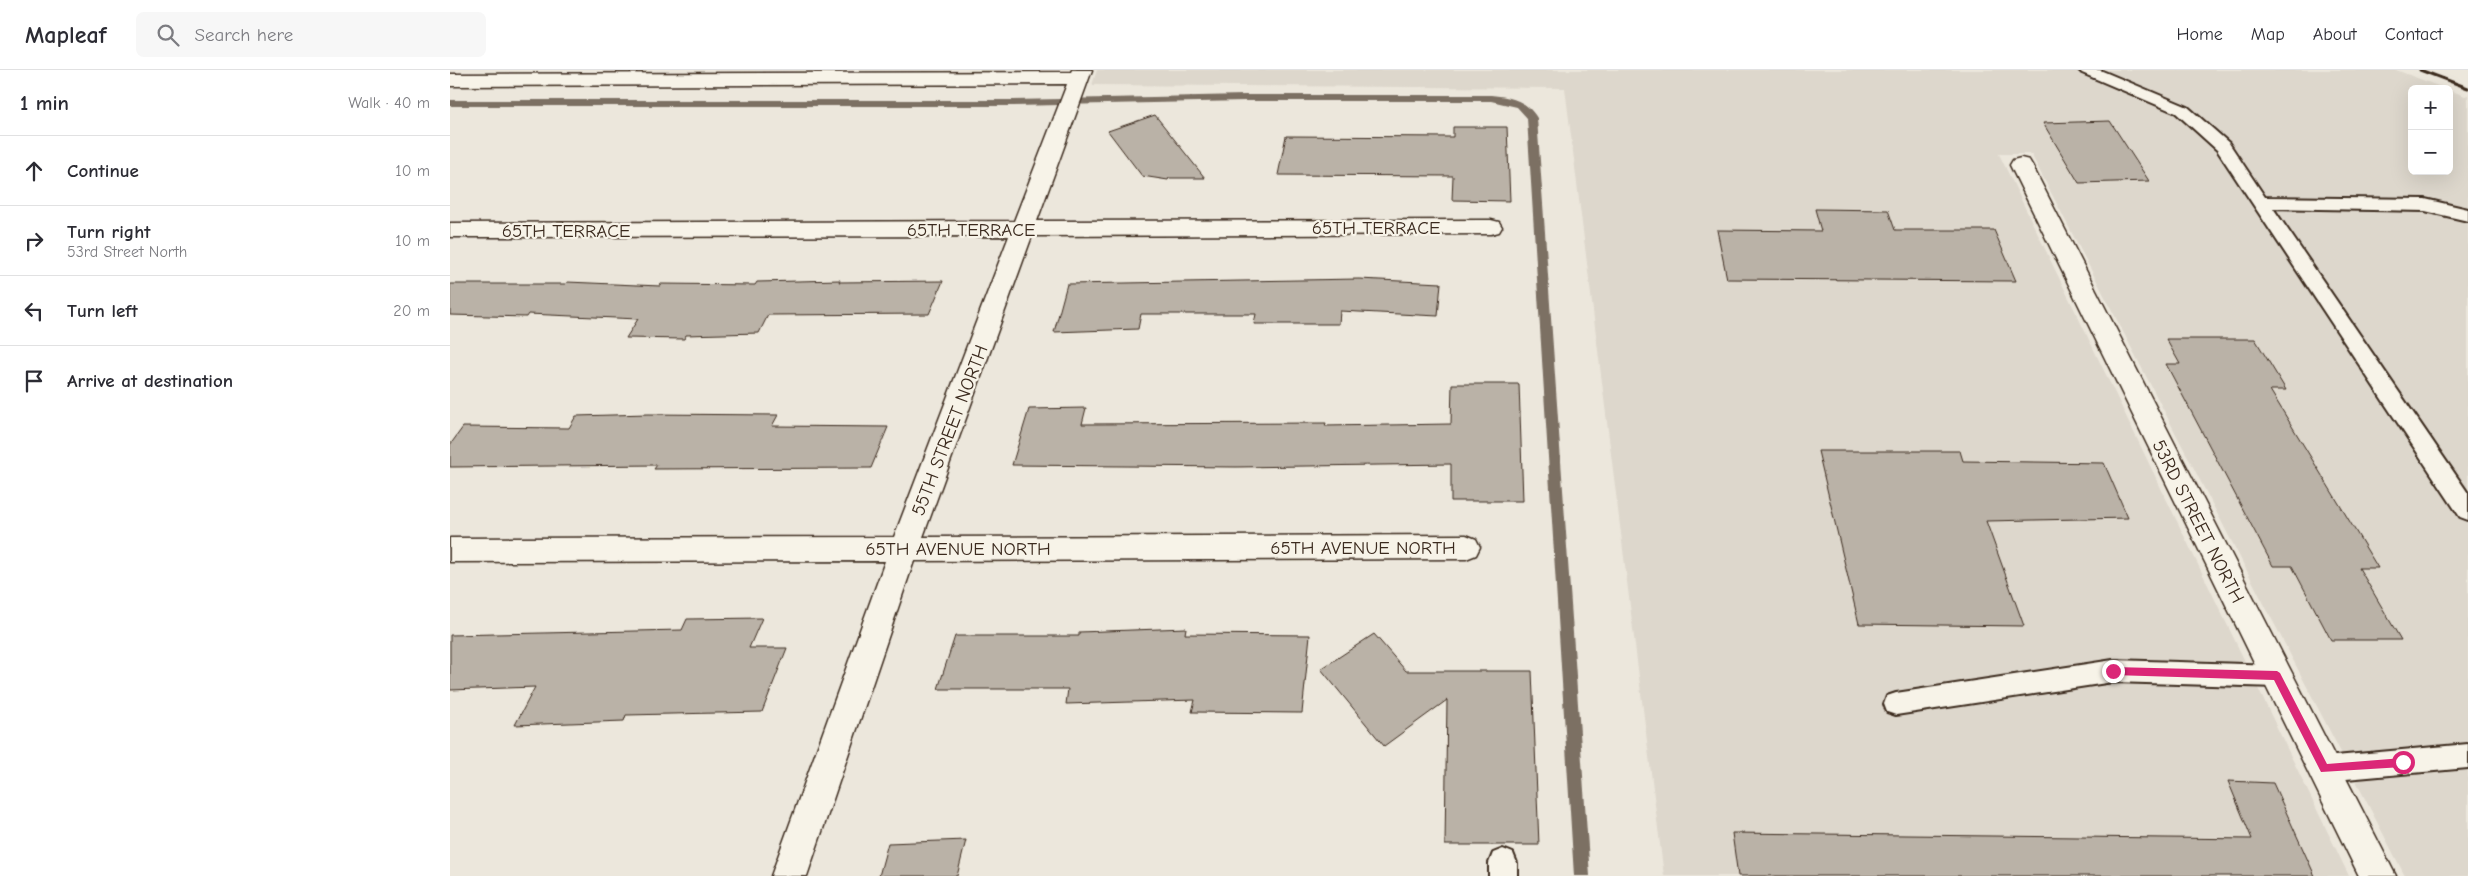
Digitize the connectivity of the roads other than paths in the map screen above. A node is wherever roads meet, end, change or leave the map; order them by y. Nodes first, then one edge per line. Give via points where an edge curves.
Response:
1 (2087, 70) edge
2 (450, 80) edge
3 (1076, 87) edge
4 (2021, 165) dead end
5 (2260, 202) junction
6 (2468, 215) edge
7 (1491, 226) dead end
8 (1024, 229) junction
9 (450, 230) edge
10 (2468, 511) edge
11 (1466, 547) dead end
12 (904, 548) junction
13 (450, 550) edge
14 (2277, 676) junction
15 (1896, 704) dead end
16 (2468, 756) edge
17 (2324, 769) junction
18 (789, 876) edge
19 (2378, 876) edge

1 - 5 lane via 2182,110 2223,147
2 - 3 street
3 - 8 street, 55TH STREET NORTH
4 - 14 street, 53RD STREET NORTH
5 - 6 lane via 2425,205
5 - 10 lane
7 - 8 street, 65TH TERRACE
8 - 9 street, 65TH TERRACE
8 - 12 street, 55TH STREET NORTH
11 - 12 street, 65TH AVENUE NORTH
12 - 13 street, 65TH AVENUE NORTH
12 - 18 street, 55TH STREET NORTH
14 - 15 lane via 2113,671
14 - 17 street, 53RD STREET NORTH
16 - 17 lane
17 - 19 street, 53RD STREET NORTH

